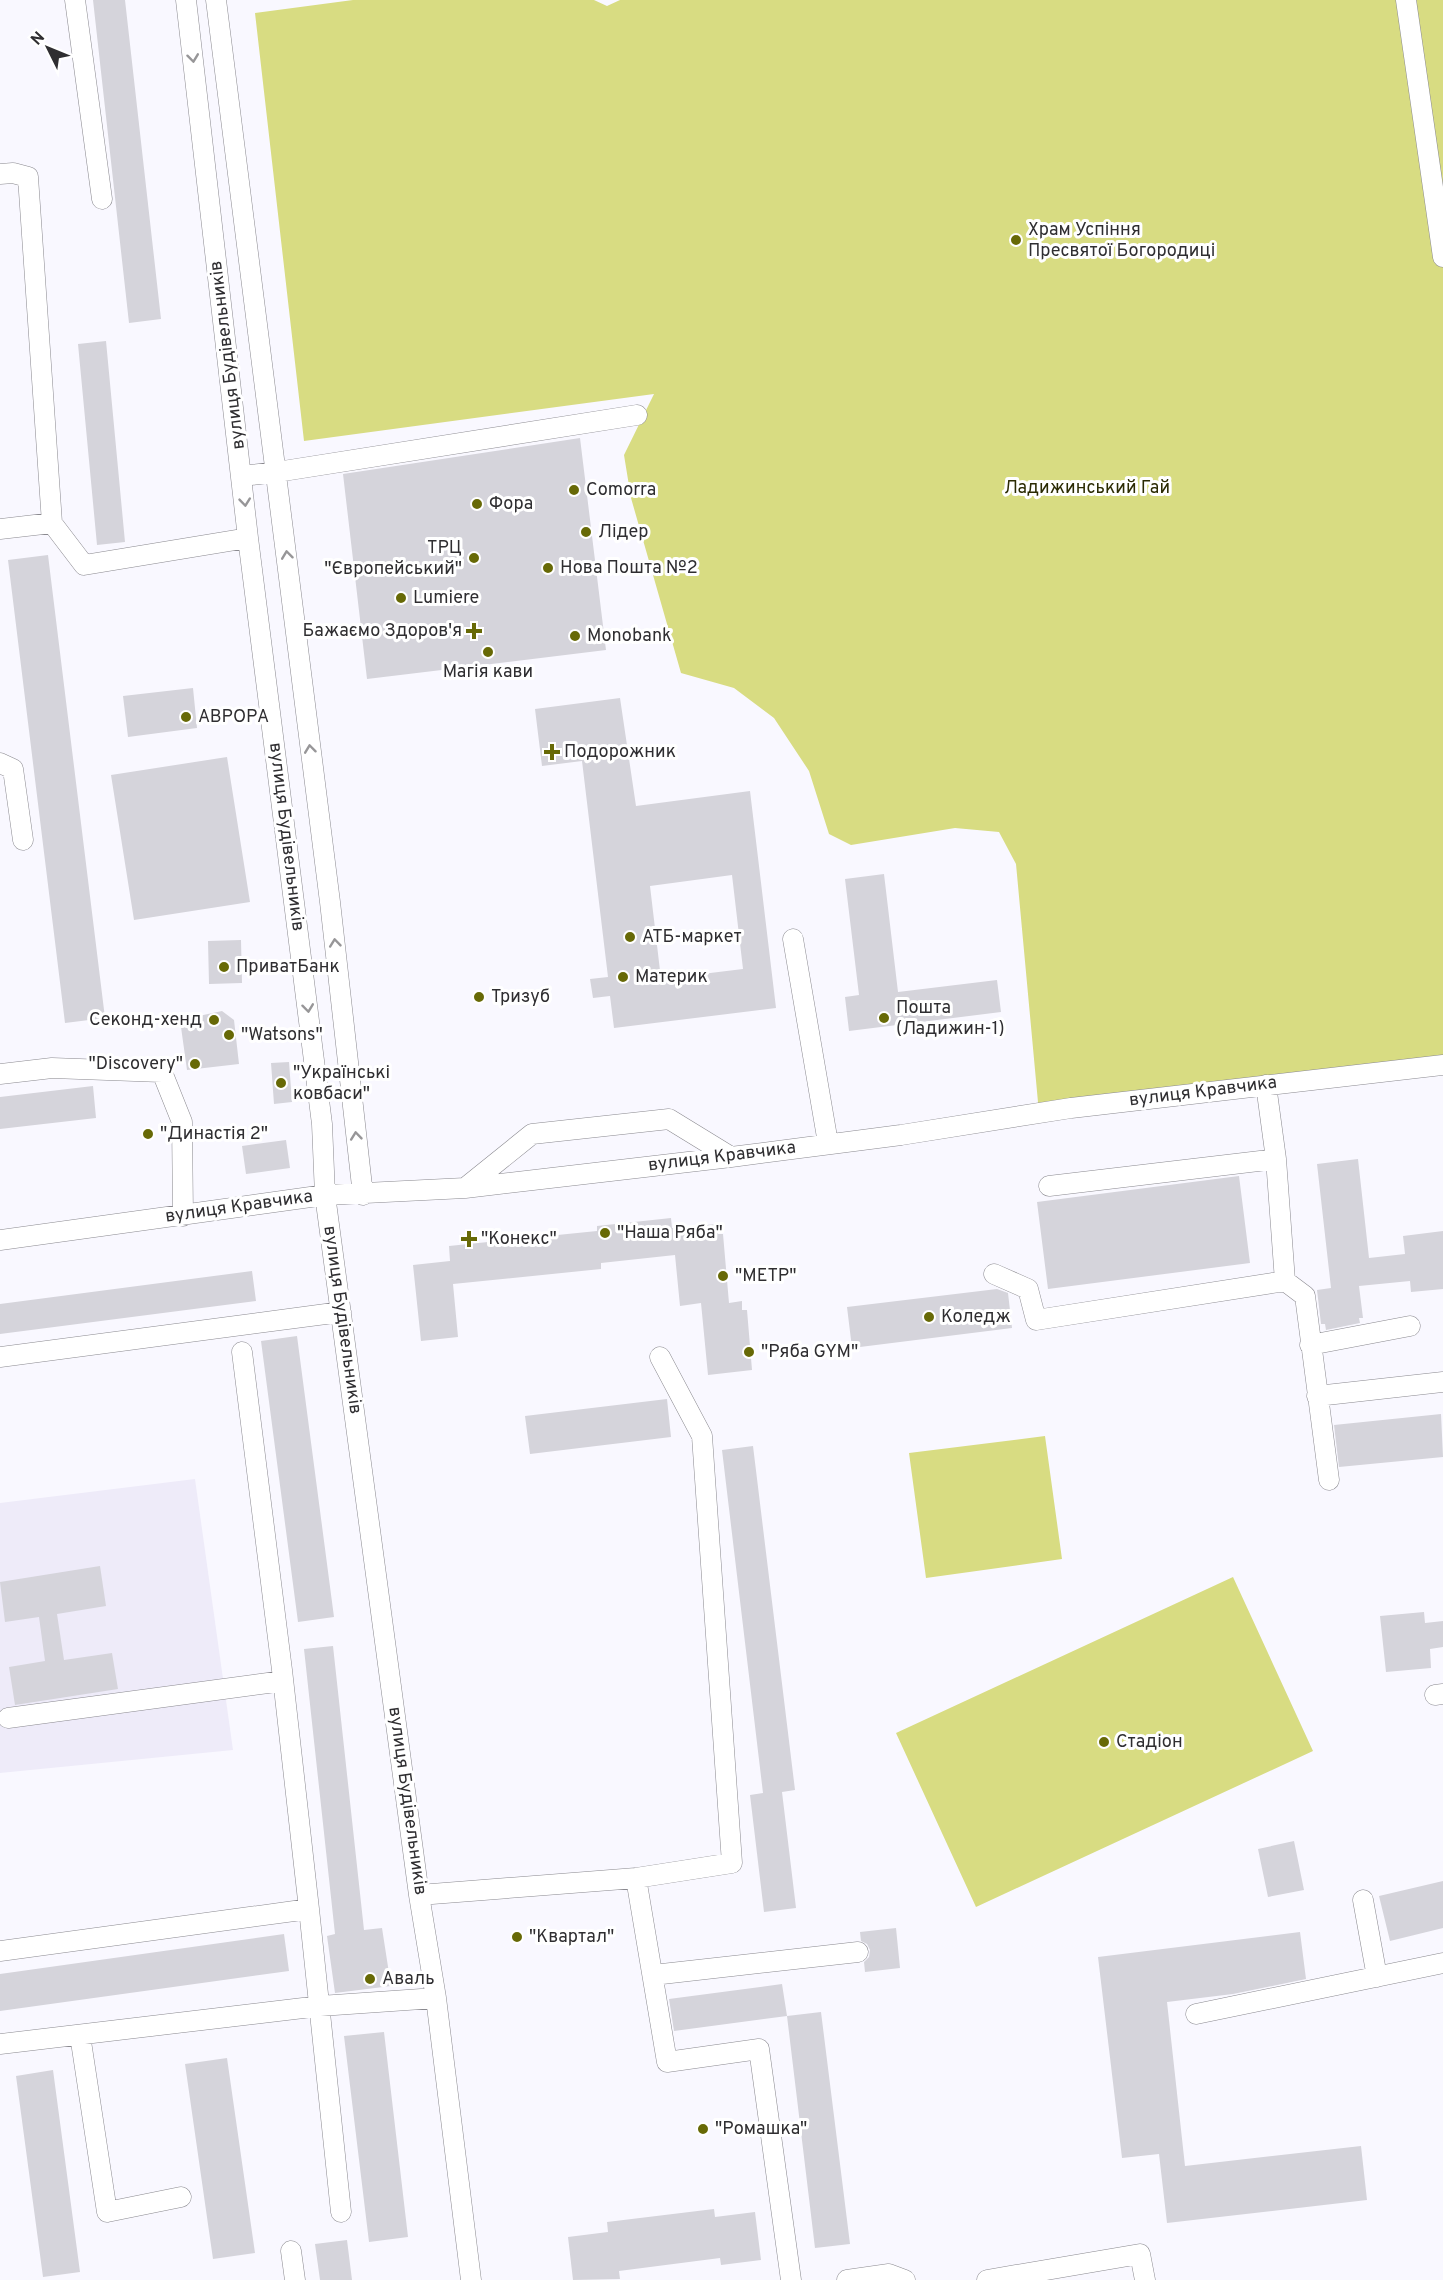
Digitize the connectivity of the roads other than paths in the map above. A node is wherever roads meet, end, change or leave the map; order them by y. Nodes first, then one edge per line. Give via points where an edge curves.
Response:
1 (75, 0) edge
2 (186, 0) edge
3 (216, 0) edge
4 (1406, 0) edge
5 (0, 174) edge
6 (102, 199) dead end
7 (1443, 257) edge
8 (637, 415) dead end
9 (277, 472) junction
10 (242, 476) junction
11 (52, 523) junction
12 (0, 529) edge
13 (248, 538) junction
14 (305, 705) junction
15 (270, 709) junction
16 (0, 763) edge
17 (23, 840) dead end
18 (793, 939) dead end
19 (1443, 1065) edge
20 (0, 1074) edge
21 (1266, 1085) junction
22 (828, 1143) junction
23 (731, 1157) junction
24 (1276, 1159) junction
25 (1049, 1186) dead end
26 (465, 1188) junction
27 (363, 1194) junction
28 (325, 1195) junction
29 (183, 1216) junction
30 (0, 1240) edge
31 (994, 1274) dead end
32 (1285, 1281) junction
33 (341, 1312) junction
34 (1410, 1326) dead end
35 (1311, 1345) junction
36 (242, 1352) dead end
37 (0, 1357) edge
38 (660, 1357) dead end
39 (1443, 1382) edge
40 (1317, 1396) junction
41 (1329, 1480) dead end
42 (283, 1681) junction
43 (8, 1718) dead end
44 (636, 1878) junction
45 (419, 1895) junction
46 (1364, 1900) dead end
47 (309, 1909) junction
48 (0, 1951) edge
49 (858, 1952) dead end
50 (1443, 1963) edge
51 (653, 1975) junction
52 (1377, 1977) junction
53 (436, 1998) junction
54 (320, 2006) junction
55 (1196, 2014) dead end
56 (80, 2035) junction
57 (0, 2044) edge
58 (181, 2197) dead end
59 (341, 2211) dead end
60 (291, 2251) dead end
61 (295, 2280) edge
62 (471, 2280) edge
63 (791, 2280) edge
64 (847, 2280) edge
65 (905, 2280) edge
66 (987, 2280) edge
67 (1145, 2280) edge

1 - 6 street
2 -> 10 street, вулиця Будівельників
3 - 9 street
4 - 7 street
5 - 11 street via 28,177
8 - 9 street
9 - 10 street
14 -> 9 street
10 -> 13 street, вулиця Будівельників
11 - 12 street
11 - 13 street via 84,565
13 - 15 street, вулиця Будівельників
14 - 15 street
27 -> 14 street
15 -> 28 street, вулиця Будівельників via 322,1124
16 - 17 street via 13,769
18 - 22 street
19 - 21 street, вулиця Кравчика
20 - 29 street via 52,1068 162,1072 182,1122
21 - 22 street, вулиця Кравчика
21 - 24 street
22 - 23 street, вулиця Кравчика
23 - 26 street, вулиця Кравчика
23 - 26 street via 669,1119 532,1134
24 - 25 street
24 - 32 street
26 - 27 street, вулиця Кравчика
27 - 28 street, вулиця Кравчика
28 - 29 street, вулиця Кравчика
28 - 33 street, вулиця Будівельників
29 - 30 street, вулиця Кравчика
31 - 32 street via 1028,1289 1036,1320
32 - 35 street via 1305,1296
33 - 37 street
33 - 45 street, вулиця Будівельників
34 - 35 street
35 - 40 street
36 - 42 street
38 - 44 street via 702,1436 732,1863
39 - 40 street
40 - 41 street
42 - 43 street
42 - 47 street
44 - 45 street
44 - 51 street
45 - 53 street, вулиця Будівельників
46 - 52 street
47 - 48 street
47 - 54 street
49 - 51 street
50 - 52 street
51 - 63 street via 667,2062 759,2049
52 - 55 street
53 - 54 street
53 - 62 street, вулиця Будівельників
54 - 56 street
54 - 59 street
56 - 57 street
56 - 58 street via 107,2212
60 - 61 street
64 - 65 street via 889,2274
66 - 67 street via 1140,2254

